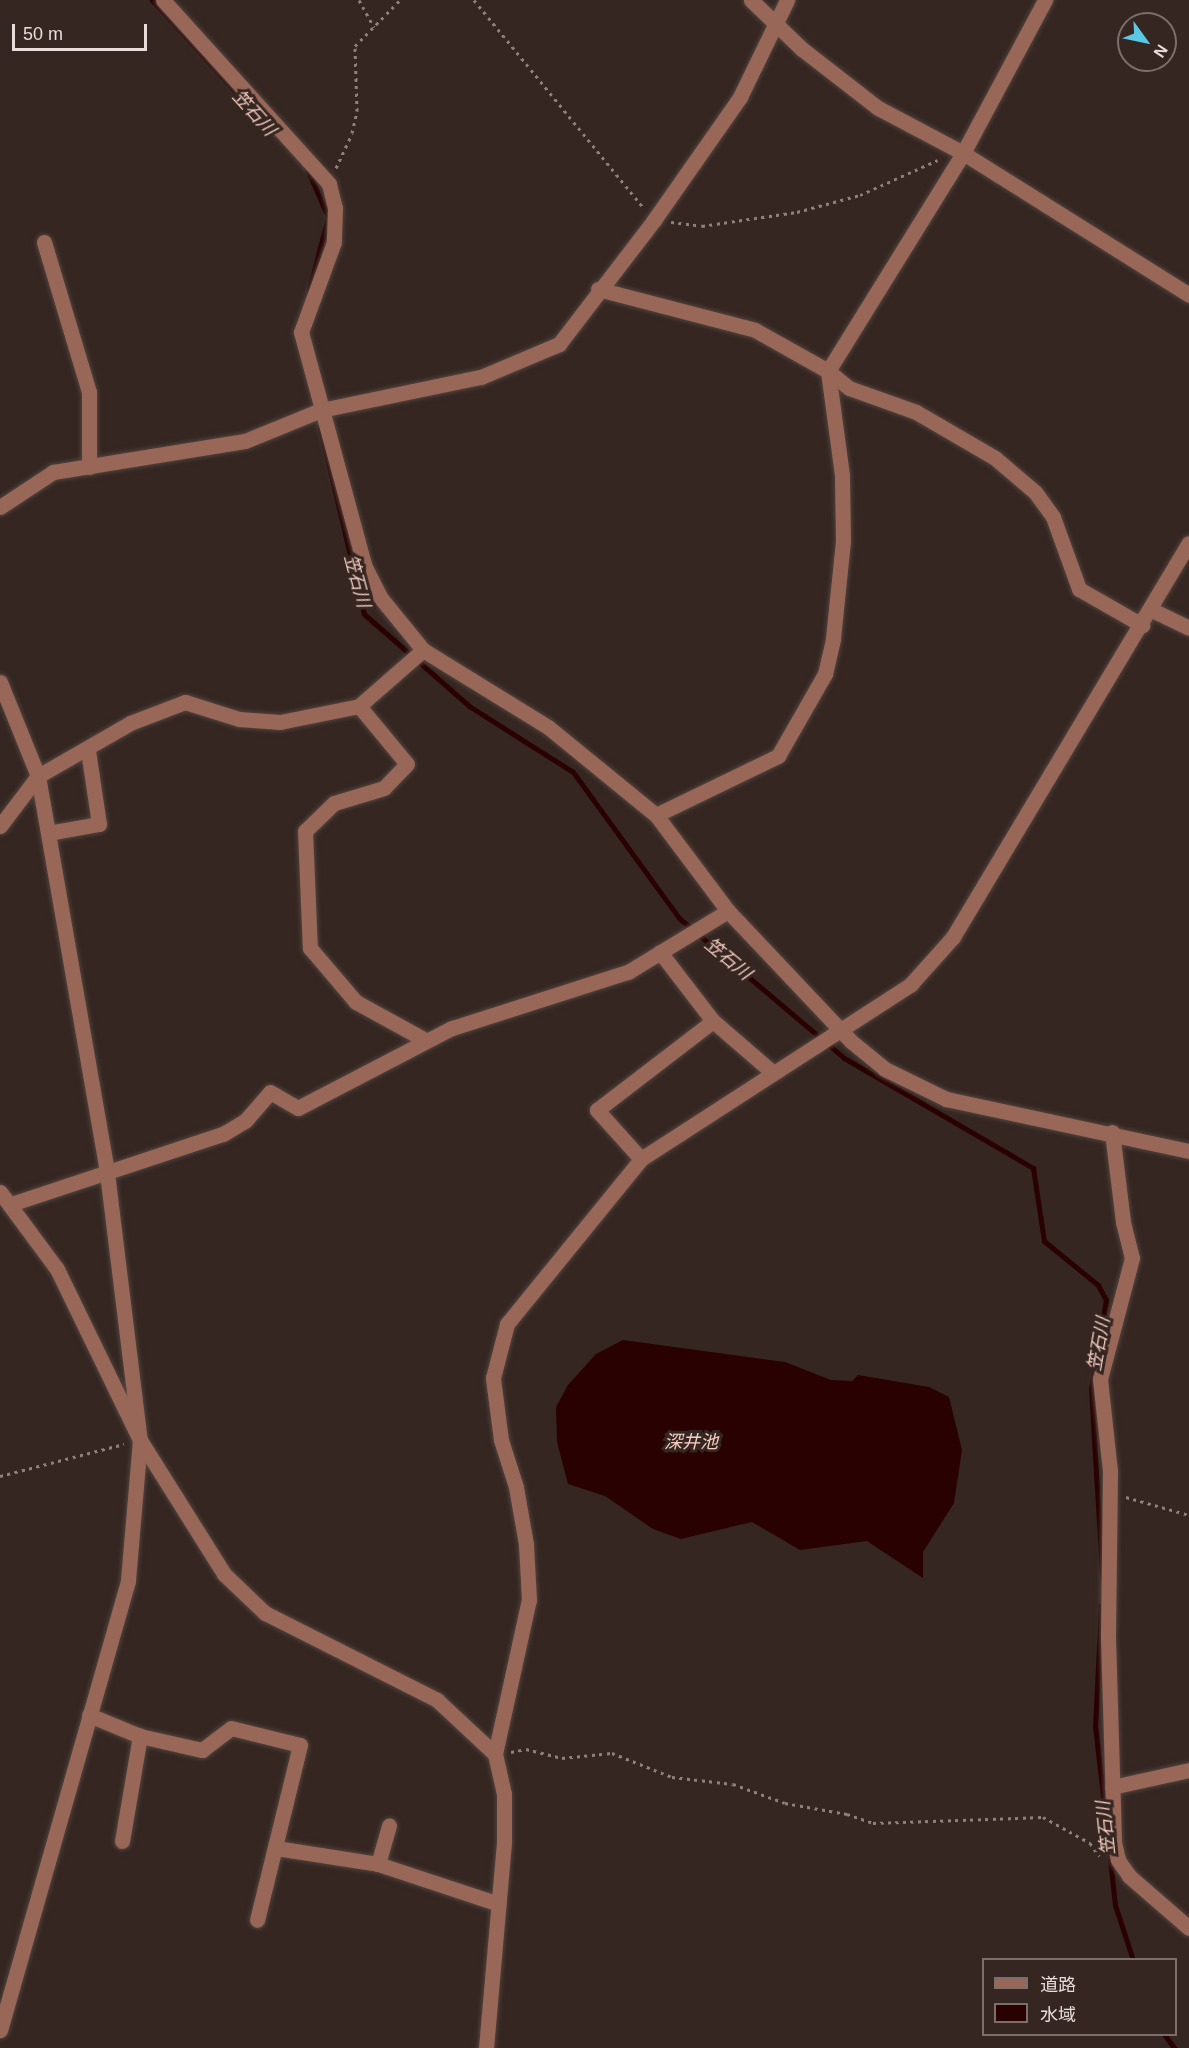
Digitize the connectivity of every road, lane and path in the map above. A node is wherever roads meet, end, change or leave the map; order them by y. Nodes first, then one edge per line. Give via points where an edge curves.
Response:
1 (163, 0) edge
2 (359, 0) edge
3 (400, 0) edge
4 (474, 0) edge
5 (751, 0) edge
6 (787, 0) edge
7 (1045, 0) edge
8 (776, 26) junction
9 (374, 27) junction
10 (963, 153) junction
11 (329, 184) junction
12 (654, 220) junction
13 (44, 242) dead end
14 (598, 289) junction
15 (1189, 295) edge
16 (828, 371) junction
17 (321, 410) junction
18 (89, 467) junction
19 (0, 507) edge
20 (1189, 543) edge
21 (1150, 609) junction
22 (1142, 625) junction
23 (1189, 628) edge
24 (423, 650) junction
25 (0, 682) edge
26 (359, 706) junction
27 (88, 750) junction
28 (39, 776) junction
29 (656, 815) junction
30 (0, 826) edge
31 (48, 833) junction
32 (728, 911) junction
33 (660, 952) junction
34 (713, 1021) junction
35 (839, 1028) junction
36 (425, 1040) junction
37 (772, 1072) junction
38 (1112, 1132) junction
39 (1189, 1151) edge
40 (641, 1159) junction
41 (107, 1173) junction
42 (0, 1192) edge
43 (11, 1204) junction
44 (140, 1440) junction
45 (0, 1476) edge
46 (1109, 1495) junction
47 (1189, 1515) edge
48 (89, 1715) junction
49 (140, 1736) junction
50 (495, 1754) junction
51 (1189, 1770) edge
52 (1112, 1787) junction
53 (389, 1826) dead end
54 (122, 1840) dead end
55 (276, 1848) junction
56 (1118, 1860) junction
57 (378, 1864) junction
58 (499, 1904) junction
59 (257, 1920) dead end
60 (1189, 1928) edge
61 (0, 2030) edge
62 (486, 2048) edge

1 - 11 street
2 - 9 path
3 - 9 path
4 - 12 path
5 - 8 street
6 - 8 street
7 - 10 street
8 - 10 street via 878,108
8 - 12 street via 740,97
9 - 11 path via 355,46 357,111 352,133
10 - 12 path via 860,195 797,212 702,226
10 - 15 street
10 - 16 street
11 - 17 street via 335,208 334,242 301,332
12 - 14 street
13 - 18 street via 89,392
14 - 16 street via 755,330
14 - 17 street via 559,344 528,359 481,377
16 - 22 street via 849,388 916,412 995,458 1035,492 1053,517 1079,589
16 - 29 street via 842,475 843,541 833,638 825,674 778,756
17 - 18 street via 245,441
17 - 24 street via 365,567 380,597
18 - 19 street via 53,472
20 - 21 street
21 - 22 street
21 - 23 street
22 - 35 street via 953,937 911,984
24 - 26 street
24 - 29 street via 548,727
25 - 28 street
26 - 27 street via 280,722 239,719 185,702 130,723
26 - 36 street via 407,764 384,788 334,803 305,831 310,948 356,1002
27 - 28 street
27 - 31 street via 99,824
28 - 30 street
28 - 31 street
29 - 32 street
31 - 41 street
32 - 33 street
32 - 35 street
33 - 34 street
33 - 36 street via 627,972
34 - 37 street
34 - 40 street via 597,1110
35 - 37 street
35 - 38 street via 885,1069 935,1094
36 - 41 street via 298,1108 270,1092 245,1121 223,1134
37 - 40 street
38 - 39 street
38 - 46 street via 1123,1222 1132,1258 1100,1379
40 - 50 street via 507,1324 493,1378 501,1440 516,1487 526,1544 529,1600
41 - 43 street
41 - 44 street
42 - 43 street
43 - 44 street via 57,1269
44 - 45 path
44 - 48 street via 128,1581
44 - 50 street via 224,1574 265,1613 437,1700
46 - 47 path
46 - 52 street
48 - 49 street
48 - 61 street
49 - 54 street
49 - 55 street via 202,1750 231,1728 300,1745
50 - 56 path via 526,1749 562,1758 612,1753 672,1777 733,1784 785,1803 847,1814 873,1823 1043,1817 1090,1843 1099,1856
50 - 58 street via 504,1794
51 - 52 street
52 - 56 street
53 - 57 street
55 - 57 street
55 - 59 street
56 - 60 street via 1129,1876
57 - 58 street
58 - 62 street

